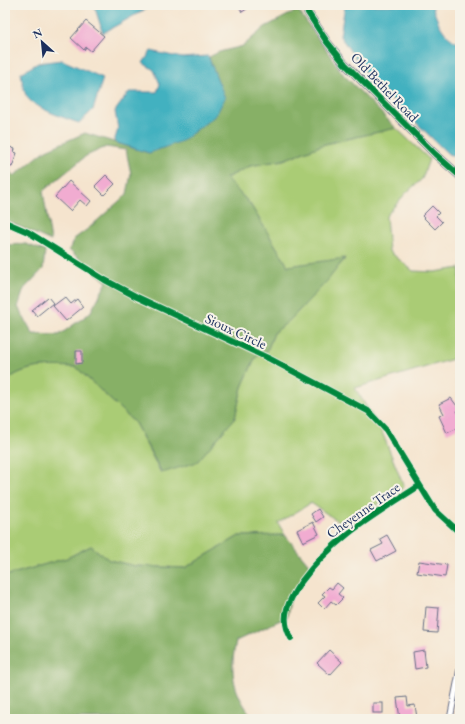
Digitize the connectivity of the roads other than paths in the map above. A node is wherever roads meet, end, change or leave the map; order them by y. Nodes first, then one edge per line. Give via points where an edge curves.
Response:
1 (303, 5) edge
2 (460, 176) edge
3 (5, 222) edge
4 (418, 486) junction
5 (460, 533) edge
6 (291, 638) dead end
7 (460, 668) edge
8 (450, 719) edge

1 - 2 street, Old Bethel Road via 345,64
3 - 4 street, Sioux Circle via 28,232 137,298 270,359 358,404 386,430
4 - 5 street, Sioux Circle via 444,520
4 - 6 street, Cheyenne Trace via 349,532 322,556 291,597 286,610 286,625
7 - 8 street

